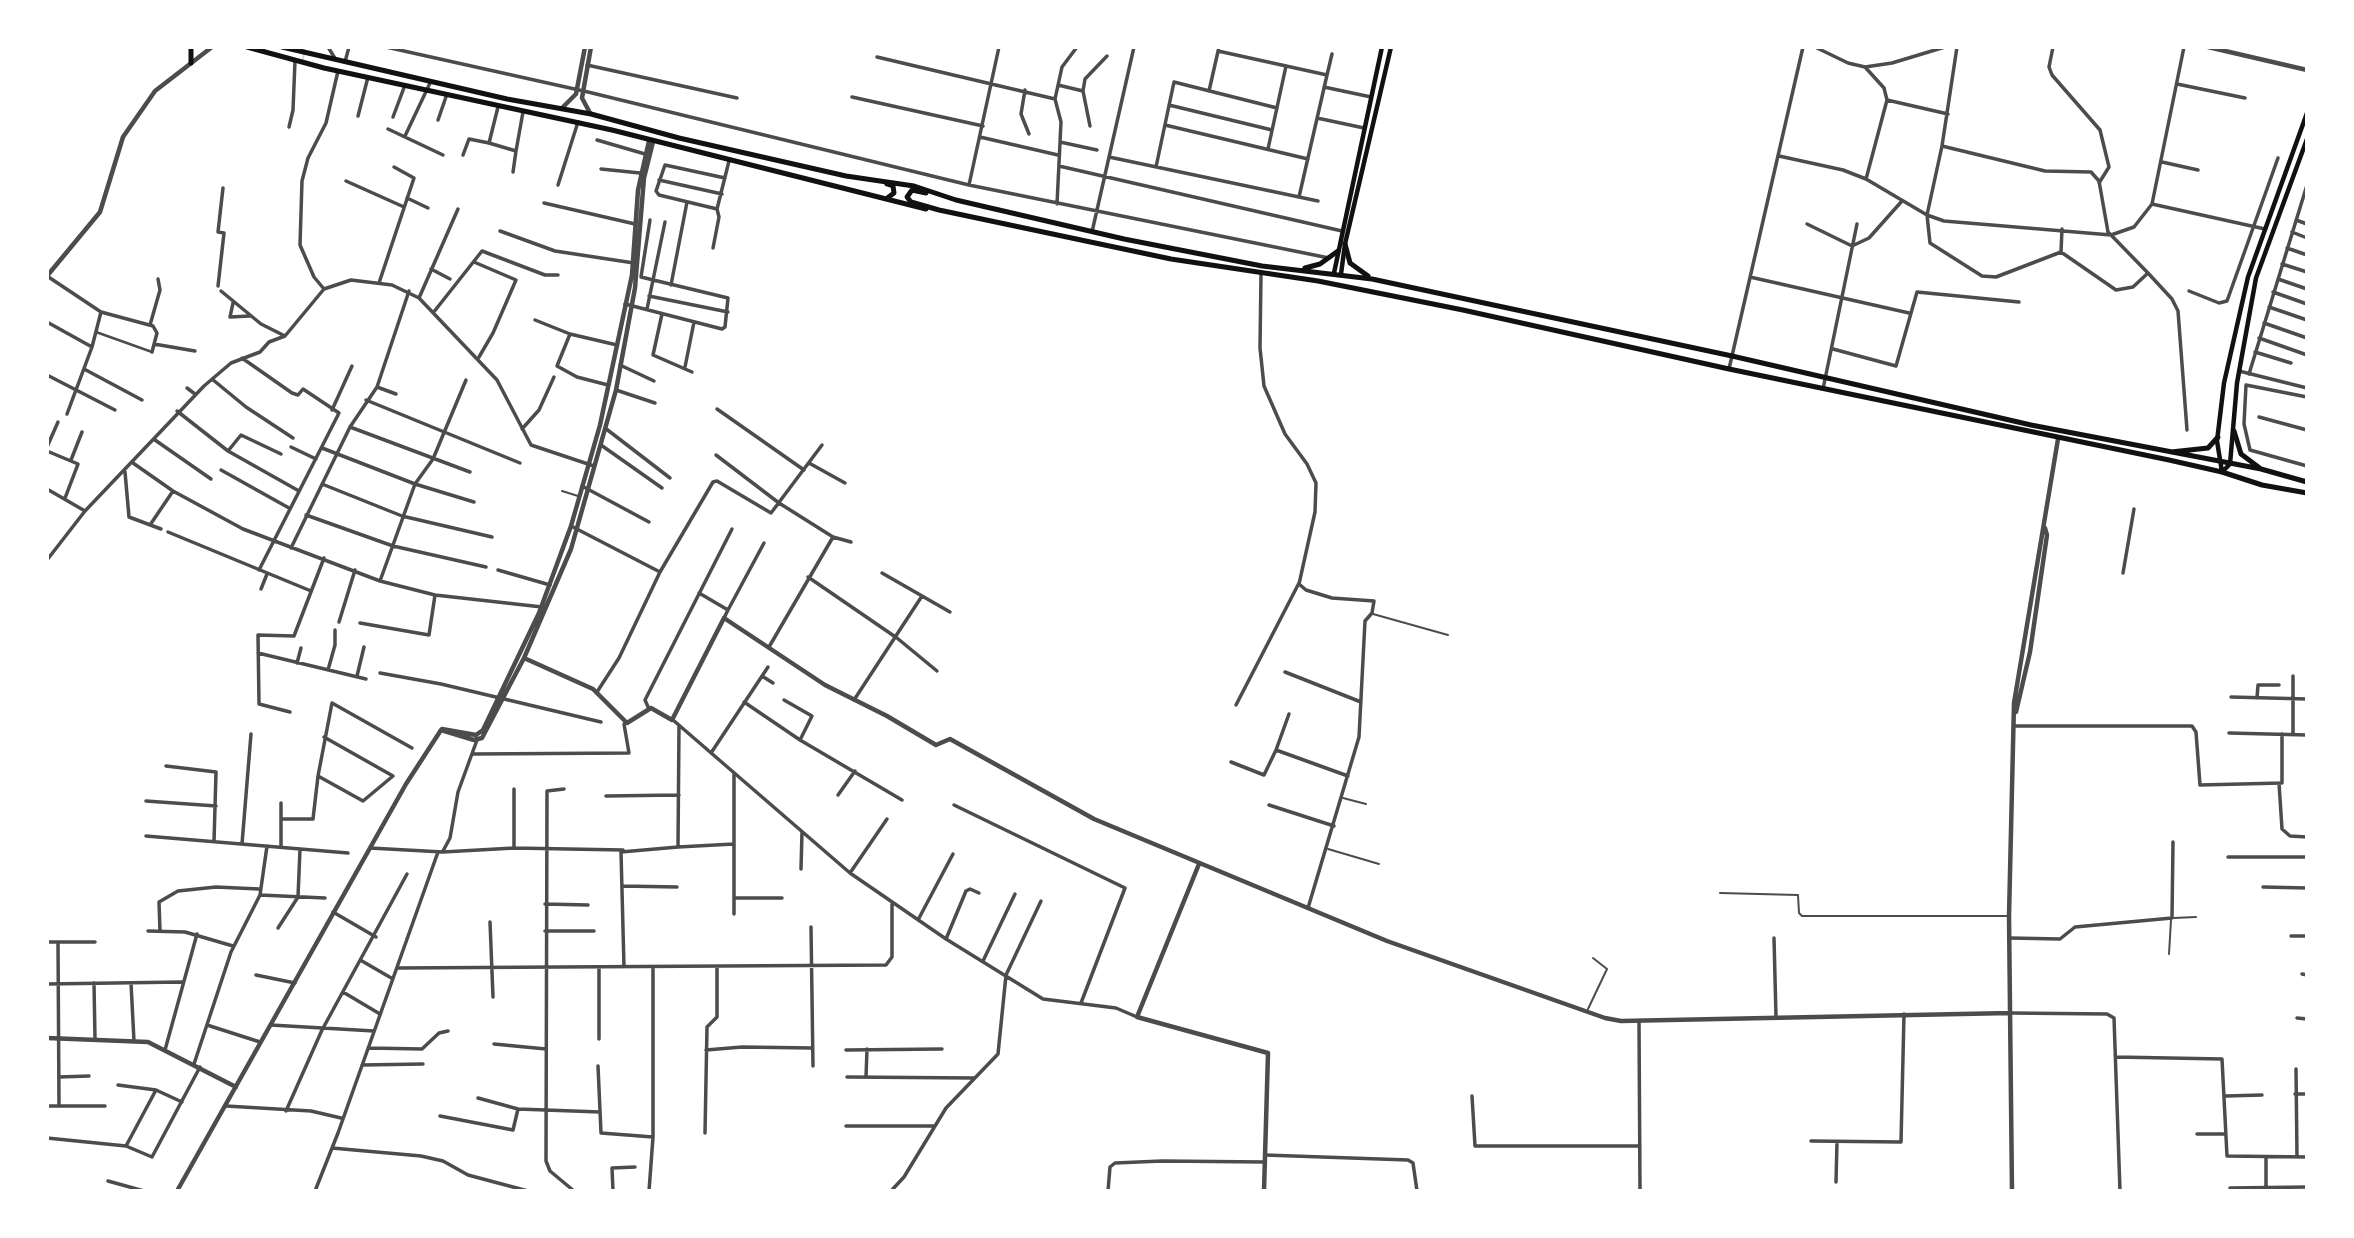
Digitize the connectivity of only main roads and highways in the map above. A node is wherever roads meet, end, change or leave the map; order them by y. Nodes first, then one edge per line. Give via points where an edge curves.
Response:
1 (191, 47) edge
2 (247, 47) edge
3 (282, 47) edge
4 (1382, 47) edge
5 (1391, 47) edge
6 (191, 63) road end
7 (2307, 113) edge
8 (2307, 139) edge
9 (846, 176) junction
10 (858, 194) junction
11 (956, 200) junction
12 (939, 210) junction
13 (1345, 244) junction
14 (1338, 251) junction
15 (1302, 269) junction
16 (1338, 274) junction
17 (1372, 279) junction
18 (1473, 300) junction
19 (1471, 312) junction
20 (2234, 431) junction
21 (2218, 437) junction
22 (2171, 452) junction
23 (2221, 462) junction
24 (2230, 464) junction
25 (2261, 469) junction
26 (2222, 472) junction
27 (2307, 482) edge
28 (2307, 494) edge

1 - 6 main road
2 - 10 main road via 578,122
3 - 9 main road via 591,114
4 - 14 main road
5 - 13 main road
7 - 21 main road via 2248,277 2224,383
8 - 20 main road via 2256,278 2239,371
9 - 10 main road via 889,184 895,191 888,199
9 - 11 main road via 914,186
10 - 12 main road
11 - 12 main road via 915,190 908,194 911,202
11 - 15 main road via 1208,257
12 - 19 main road via 1171,259 1318,281
13 - 16 main road
13 - 17 main road via 1352,265
14 - 15 main road
14 - 16 main road
15 - 16 main road
16 - 17 main road
17 - 18 main road
18 - 19 main road
18 - 22 main road
19 - 26 main road
20 - 24 main road
20 - 25 main road via 2241,454
21 - 22 main road via 2208,448
21 - 23 main road
22 - 23 main road
23 - 24 main road
23 - 26 main road
24 - 25 main road
24 - 26 main road
25 - 27 main road
26 - 28 main road

